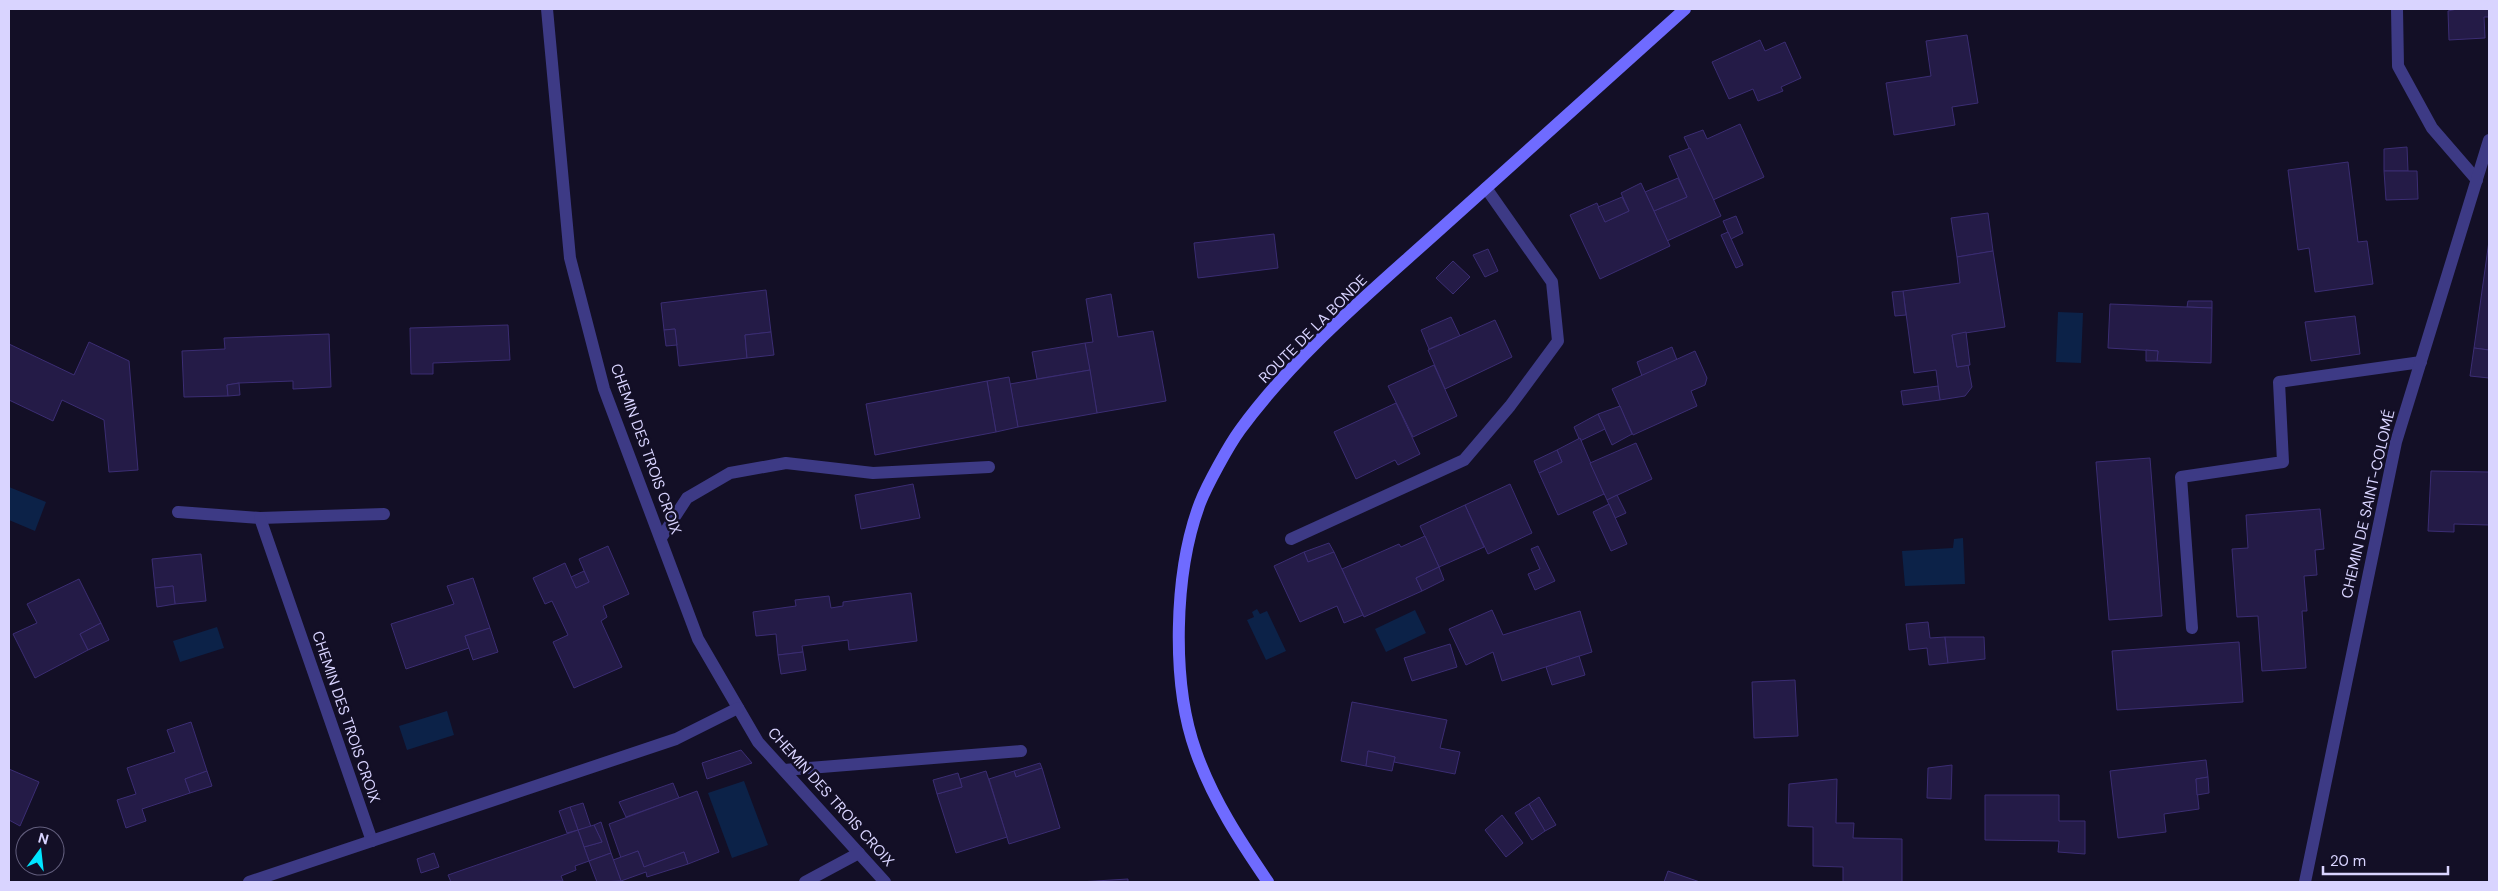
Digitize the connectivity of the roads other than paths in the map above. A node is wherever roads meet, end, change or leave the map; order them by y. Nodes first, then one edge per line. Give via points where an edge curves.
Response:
1 (547, 9) edge
2 (1685, 9) edge
3 (2397, 9) edge
4 (2489, 140) edge
5 (2476, 180) junction
6 (1486, 188) junction
7 (2421, 362) junction
8 (990, 467) dead end
9 (178, 512) dead end
10 (384, 514) dead end
11 (260, 518) junction
12 (661, 538) junction
13 (1291, 539) dead end
14 (2192, 628) dead end
15 (738, 708) junction
16 (1021, 751) dead end
17 (784, 770) junction
18 (372, 841) junction
19 (860, 853) junction
20 (249, 882) edge
21 (805, 882) edge
22 (885, 882) edge
23 (1268, 882) edge
24 (2305, 882) edge

1 - 12 street, CHEMIN DES TROIS CROIX via 570,258 604,389
2 - 6 main road, ROUTE DE LA BONDE
3 - 5 street via 2398,66 2432,128
4 - 5 street, CHEMIN DE SAINT-COLOMÉ
5 - 7 street, CHEMIN DE SAINT-COLOMÉ
6 - 13 street via 1552,282 1558,341 1510,406 1464,460
6 - 23 main road, ROUTE DE LA BONDE via 1369,293 1294,367 1239,431 1200,502 1183,569 1180,690 1196,752 1231,829
7 - 14 street via 2280,382 2283,462 2181,477
7 - 24 street, CHEMIN DE SAINT-COLOMÉ via 2396,442
8 - 12 street via 873,473 786,463 730,473 687,498
9 - 11 street
10 - 11 street
11 - 18 street, CHEMIN DES TROIS CROIX
12 - 15 street, CHEMIN DES TROIS CROIX via 698,639
15 - 17 street, CHEMIN DES TROIS CROIX via 758,742
15 - 18 street via 676,739
16 - 17 street
17 - 19 street, CHEMIN DES TROIS CROIX
18 - 20 street
19 - 21 street
19 - 22 street, CHEMIN DES TROIS CROIX

